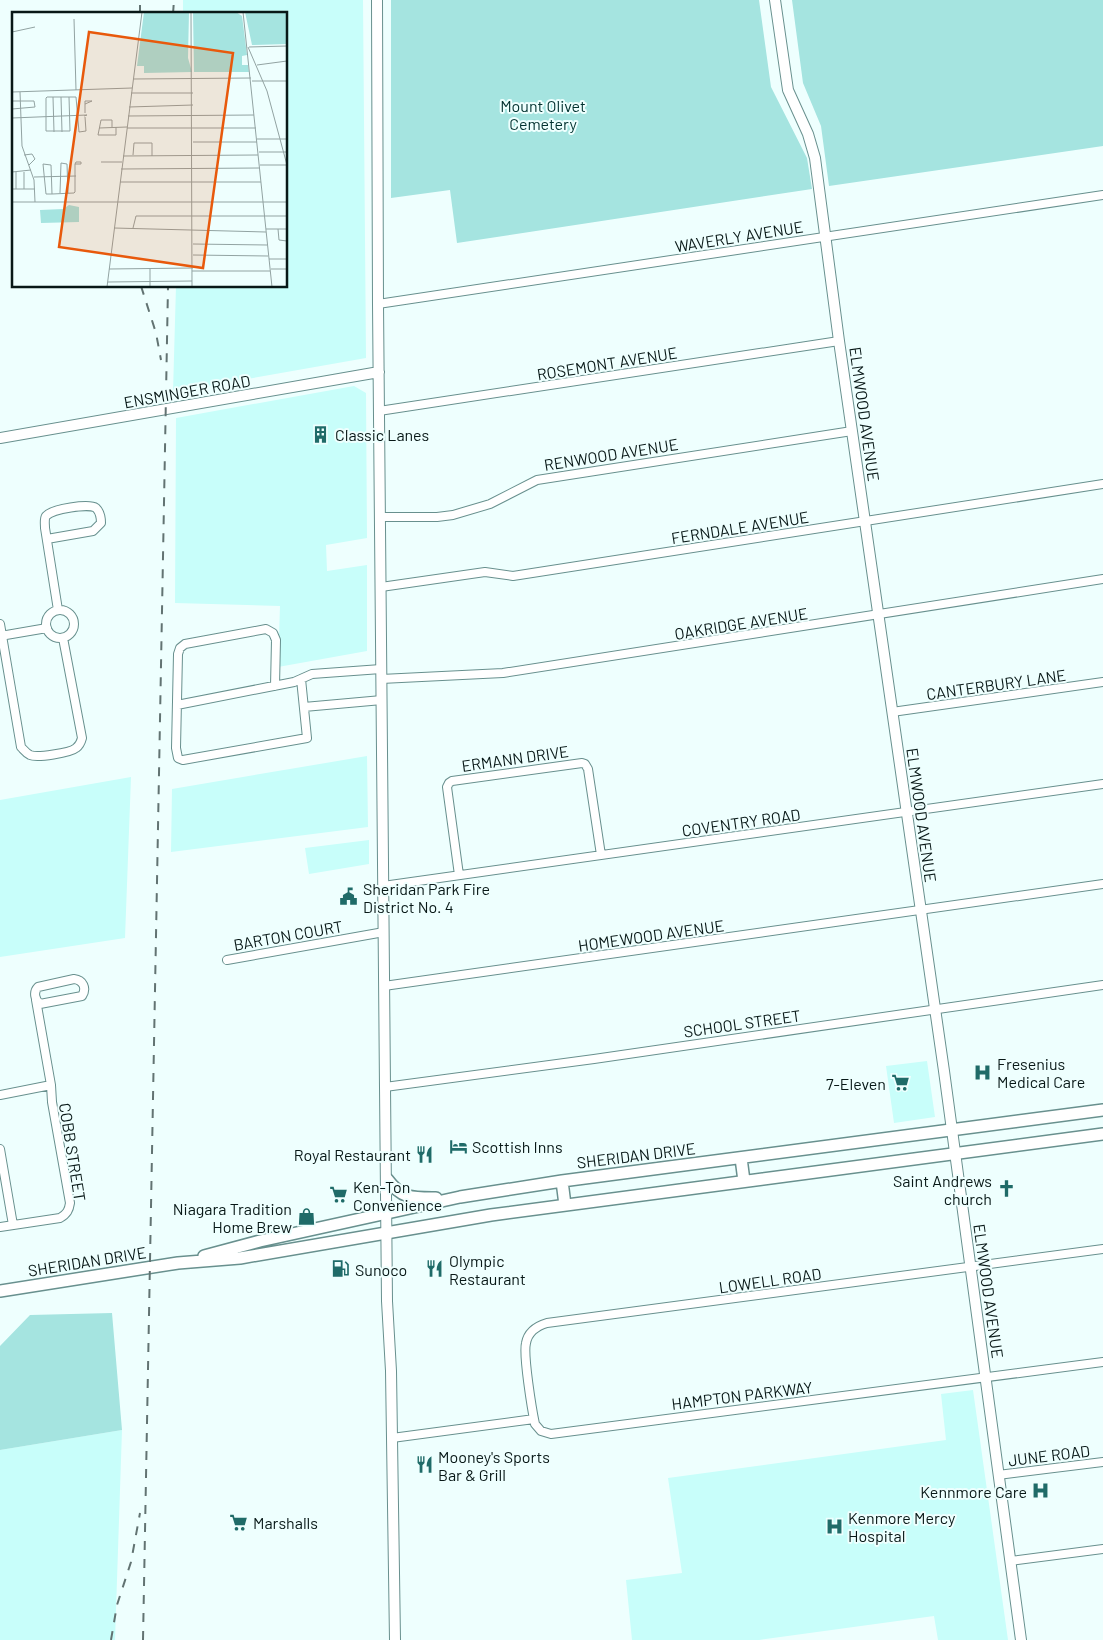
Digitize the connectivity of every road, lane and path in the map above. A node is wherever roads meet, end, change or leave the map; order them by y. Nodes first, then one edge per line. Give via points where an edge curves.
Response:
1 (378, 0) edge
2 (775, 0) edge
3 (1103, 195) edge
4 (824, 236) junction
5 (378, 304) junction
6 (839, 341) junction
7 (379, 372) junction
8 (379, 411) junction
9 (852, 431) junction
10 (0, 438) edge
11 (1103, 484) edge
12 (380, 517) junction
13 (865, 521) junction
14 (47, 539) junction
15 (1103, 579) edge
16 (381, 587) junction
17 (58, 610) junction
18 (878, 615) junction
19 (0, 624) edge
20 (47, 628) junction
21 (1, 636) edge
22 (62, 638) junction
23 (381, 674) junction
24 (301, 679) junction
25 (1103, 682) edge
26 (275, 686) junction
27 (382, 700) junction
28 (178, 705) junction
29 (304, 707) junction
30 (892, 712) junction
31 (1103, 784) edge
32 (907, 812) junction
33 (601, 855) junction
34 (459, 875) junction
35 (1103, 884) edge
36 (383, 886) junction
37 (921, 910) junction
38 (384, 932) junction
39 (227, 960) dead end
40 (384, 986) junction
41 (1103, 986) edge
42 (36, 1000) junction
43 (935, 1010) junction
44 (51, 1085) junction
45 (385, 1087) junction
46 (0, 1095) edge
47 (1103, 1110) edge
48 (952, 1130) junction
49 (1103, 1134) edge
50 (0, 1149) edge
51 (955, 1153) junction
52 (741, 1158) junction
53 (386, 1179) junction
54 (562, 1181) junction
55 (744, 1181) junction
56 (460, 1198) junction
57 (565, 1205) junction
58 (387, 1214) junction
59 (13, 1226) junction
60 (0, 1228) edge
61 (387, 1232) junction
62 (1103, 1249) edge
63 (178, 1263) junction
64 (971, 1267) junction
65 (0, 1291) edge
66 (1103, 1362) edge
67 (985, 1377) junction
68 (534, 1419) junction
69 (392, 1438) junction
70 (1103, 1462) edge
71 (998, 1476) junction
72 (1103, 1549) edge
73 (1010, 1560) junction
74 (395, 1640) edge
75 (1021, 1640) edge

1 - 5 street
2 - 4 street, ELMWOOD AVENUE via 788,90 813,150
3 - 4 street, WAVERLY AVENUE
4 - 5 street, WAVERLY AVENUE
4 - 6 street, ELMWOOD AVENUE
5 - 7 street
6 - 8 street, ROSEMONT AVENUE
6 - 9 street, ELMWOOD AVENUE
7 - 8 street
7 - 10 street, ENSMINGER ROAD
8 - 12 street
9 - 12 street, RENWOOD AVENUE via 538,480 490,504 453,516
9 - 13 street, ELMWOOD AVENUE
11 - 13 street, FERNDALE AVENUE
12 - 16 street
13 - 16 street, FERNDALE AVENUE via 513,576 485,572
13 - 18 street, ELMWOOD AVENUE
14 - 14 street via 45,519 56,510 90,505 99,512 101,523 93,531
14 - 17 street
15 - 18 street, OAKRIDGE AVENUE
16 - 23 street
17 - 20 street via 51,613
17 - 22 street via 69,612 75,622 72,632
18 - 23 street, OAKRIDGE AVENUE via 503,673
18 - 30 street, ELMWOOD AVENUE
19 - 21 street
20 - 21 street
20 - 22 street via 53,636
21 - 22 street via 22,747 35,757 72,750 82,738
23 - 24 street, OAKRIDGE AVENUE via 312,674
23 - 27 street
24 - 26 street, OAKRIDGE AVENUE
24 - 29 street
25 - 30 street, CANTERBURY LANE
26 - 28 street, OAKRIDGE AVENUE
26 - 28 street via 276,640 273,633 263,628 182,646 178,654
27 - 29 street
27 - 36 street
28 - 29 street via 176,755 180,760 307,738
30 - 32 street, ELMWOOD AVENUE
31 - 32 street, COVENTRY ROAD
32 - 33 street, COVENTRY ROAD
32 - 37 street, ELMWOOD AVENUE
33 - 34 street, COVENTRY ROAD
33 - 34 street, ERMANN DRIVE via 585,764 452,781 447,787
34 - 36 street, COVENTRY ROAD
35 - 37 street, HOMEWOOD AVENUE
36 - 38 street
37 - 40 street, HOMEWOOD AVENUE
37 - 43 street, ELMWOOD AVENUE
38 - 39 street, BARTON COURT
38 - 40 street
40 - 45 street
41 - 43 street, SCHOOL STREET
42 - 42 street via 36,989 41,985 74,979 84,985 84,993 79,997 40,1004
42 - 44 street
43 - 45 street, SCHOOL STREET
43 - 48 street, ELMWOOD AVENUE
44 - 46 street
44 - 59 street, COBB STREET via 70,1208 60,1218
45 - 53 street
47 - 48 main road, SHERIDAN DRIVE
48 - 51 street, ELMWOOD AVENUE
48 - 52 main road, SHERIDAN DRIVE
49 - 51 main road, SHERIDAN DRIVE
50 - 59 street
51 - 55 main road, SHERIDAN DRIVE
51 - 64 street, ELMWOOD AVENUE
52 - 54 main road, SHERIDAN DRIVE
52 - 55 main road
53 - 56 main road via 402,1195 409,1197
53 - 58 street
54 - 56 main road, SHERIDAN DRIVE
54 - 57 main road
55 - 57 main road, SHERIDAN DRIVE
56 - 58 main road, SHERIDAN DRIVE
57 - 61 main road, SHERIDAN DRIVE
58 - 61 street
58 - 63 main road, SHERIDAN DRIVE via 260,1241
59 - 60 street, COBB STREET
61 - 63 main road, SHERIDAN DRIVE via 240,1258
61 - 69 street
62 - 64 street, LOWELL ROAD
63 - 65 main road, SHERIDAN DRIVE
64 - 67 street, ELMWOOD AVENUE
64 - 68 street, LOWELL ROAD via 542,1324 532,1331 525,1349
66 - 67 street, HAMPTON PARKWAY
67 - 68 street, HAMPTON PARKWAY via 551,1434 541,1432
67 - 71 street, ELMWOOD AVENUE
68 - 69 street
69 - 74 street
70 - 71 street, JUNE ROAD
71 - 73 street, ELMWOOD AVENUE
72 - 73 street
73 - 75 street, ELMWOOD AVENUE

